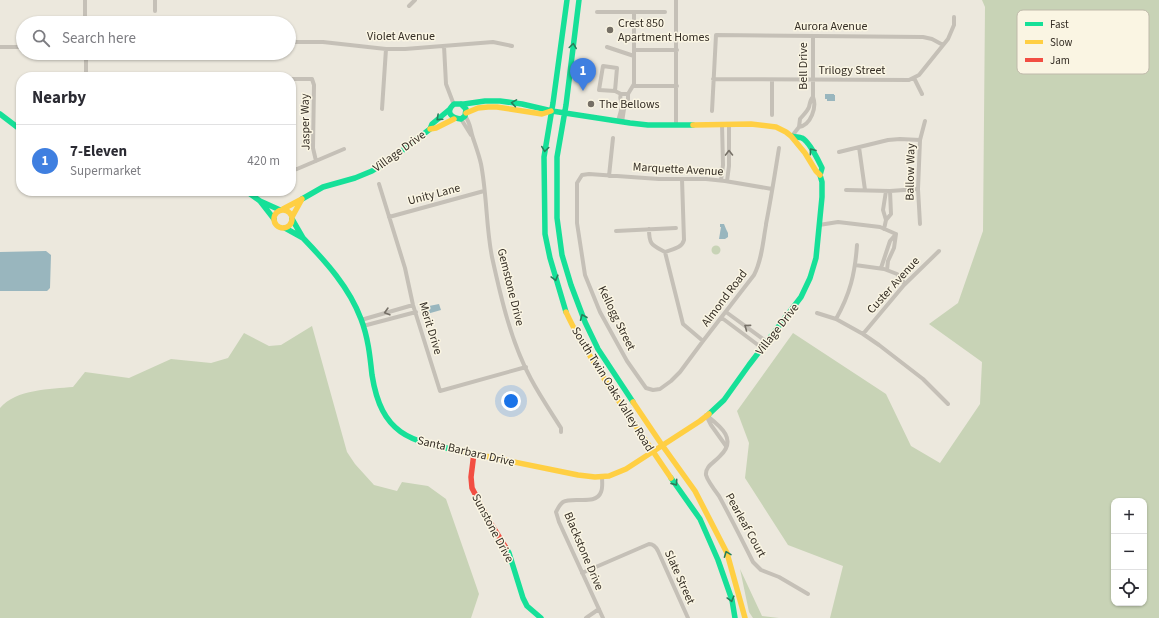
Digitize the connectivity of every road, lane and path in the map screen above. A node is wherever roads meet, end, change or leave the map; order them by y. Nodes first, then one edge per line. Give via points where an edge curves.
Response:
1 (85, 0) edge
2 (155, 0) edge
3 (414, 0) edge
4 (567, 0) edge
5 (580, 0) edge
6 (676, 0) edge
7 (409, 6) dead end
8 (155, 10) dead end
9 (597, 12) dead end
10 (634, 12) junction
11 (665, 12) dead end
12 (85, 16) edge
13 (954, 17) dead end
14 (813, 36) junction
15 (296, 42) edge
16 (943, 45) junction
17 (444, 46) junction
18 (512, 46) dead end
19 (0, 47) edge
20 (16, 47) edge
21 (608, 47) dead end
22 (386, 48) junction
23 (634, 50) junction
24 (677, 50) junction
25 (634, 56) junction
26 (86, 60) edge
27 (86, 72) edge
28 (914, 78) junction
29 (296, 79) edge
30 (713, 79) junction
31 (772, 80) junction
32 (813, 80) junction
33 (633, 86) junction
34 (677, 86) junction
35 (615, 91) junction
36 (621, 94) junction
37 (628, 94) junction
38 (922, 94) dead end
39 (813, 97) junction
40 (462, 104) junction
41 (452, 107) junction
42 (382, 109) dead end
43 (552, 111) junction
44 (712, 111) dead end
45 (564, 112) junction
46 (805, 113) junction
47 (0, 114) edge
48 (772, 115) dead end
49 (464, 116) junction
50 (812, 116) junction
51 (454, 119) junction
52 (924, 121) dead end
53 (620, 122) junction
54 (676, 124) junction
55 (726, 124) junction
56 (16, 127) edge
57 (799, 127) junction
58 (430, 129) junction
59 (792, 136) junction
60 (613, 138) dead end
61 (920, 140) junction
62 (859, 147) junction
63 (779, 148) dead end
64 (344, 149) dead end
65 (839, 152) dead end
66 (316, 161) junction
67 (296, 169) edge
68 (582, 175) joint
69 (609, 176) junction
70 (682, 179) junction
71 (721, 180) junction
72 (727, 181) junction
73 (379, 184) dead end
74 (772, 189) junction
75 (918, 189) junction
76 (846, 190) dead end
77 (865, 190) junction
78 (484, 191) junction
79 (888, 191) junction
80 (253, 196) edge
81 (302, 199) junction
82 (260, 201) junction
83 (884, 204) junction
84 (891, 204) junction
85 (282, 210) junction
86 (389, 217) junction
87 (292, 218) junction
88 (274, 219) junction
89 (886, 220) junction
90 (920, 224) dead end
91 (819, 225) junction
92 (285, 228) junction
93 (676, 228) dead end
94 (649, 229) junction
95 (884, 229) junction
96 (616, 231) dead end
97 (896, 234) junction
98 (302, 238) junction
99 (857, 245) dead end
100 (939, 251) dead end
101 (665, 252) junction
102 (885, 253) junction
103 (890, 255) junction
104 (855, 265) junction
105 (881, 268) junction
106 (886, 270) junction
107 (905, 284) junction
108 (414, 305) junction
109 (400, 308) junction
110 (416, 312) junction
111 (726, 312) junction
112 (818, 313) dead end
113 (401, 315) junction
114 (722, 318) junction
115 (836, 319) junction
116 (361, 320) junction
117 (363, 326) junction
118 (863, 334) junction
119 (703, 341) junction
120 (767, 342) junction
121 (762, 348) junction
122 (526, 367) junction
123 (653, 390) joint
124 (948, 404) dead end
125 (706, 415) junction
126 (723, 430) junction
127 (561, 432) dead end
128 (719, 435) junction
129 (662, 445) junction
130 (727, 446) junction
131 (652, 451) junction
132 (474, 453) junction
133 (602, 476) junction
134 (582, 573) junction
135 (808, 594) dead end
136 (599, 609) junction
137 (541, 618) edge
138 (586, 618) edge
139 (603, 618) edge
140 (688, 618) edge
141 (735, 618) edge
142 (744, 618) edge

1 - 12 street
2 - 8 street
3 - 7 street
4 - 43 street, South Twin Oaks Valley Road
45 -> 5 street, South Twin Oaks Valley Road
6 - 24 street
9 - 10 street
10 - 11 street
10 - 23 street
13 - 16 street via 954,25
14 - 16 street, Aurora Avenue via 923,37 932,38
14 - 30 street, Aurora Avenue via 716,35
14 - 32 street, Bell Drive
15 - 22 street, Violet Avenue
16 - 28 street
17 - 18 street, Violet Avenue via 493,42
17 - 22 street, Violet Avenue
17 - 41 street via 446,84
19 - 20 street
21 - 25 street
22 - 42 street
23 - 24 street
23 - 25 street
24 - 34 street
25 - 33 street
26 - 27 street
28 - 32 street, Trilogy Street
28 - 38 street
29 - 66 street, Jasper Way via 312,79 314,85 313,148
30 - 31 street, Trilogy Street
30 - 44 street
31 - 32 street, Trilogy Street
31 - 48 street
32 - 39 street, Bell Drive
33 - 34 street
33 - 37 street
34 - 54 street
35 - 35 street via 599,90 603,66 617,68
35 - 36 street
36 - 37 street
36 - 53 street
37 - 53 street
39 - 46 street, Bell Drive
39 - 50 street, Bell Drive via 815,101
40 - 41 street
43 -> 40 street, Village Drive via 543,107 494,100
40 - 49 street via 465,107
41 - 51 street via 450,114
41 -> 58 street, Village Drive via 432,124
43 - 45 street, Village Drive
43 - 49 street, Village Drive via 542,114 488,107 478,108
43 -> 131 street, South Twin Oaks Valley Road via 544,157 544,216 558,290 574,329 588,354
45 - 53 street, Village Drive
129 -> 45 street, South Twin Oaks Valley Road via 598,349 585,322 562,256 557,218 556,158
46 - 50 street
46 - 57 street, Bell Drive via 800,119
47 - 56 street
49 - 51 street
49 - 78 street, Gemstone Drive via 478,150
50 - 57 street via 811,120
51 - 58 street, Village Drive
52 - 61 street, Ballow Way
53 - 54 street, Village Drive
54 - 55 street, Village Drive
55 - 59 street, Village Drive via 767,124
55 - 71 street
72 -> 55 street via 729,166
57 - 59 street
58 - 81 street, Village Drive via 366,174 325,186
59 - 91 street, Village Drive via 801,138 822,168
60 - 69 street
61 - 62 street via 888,140
61 - 75 street, Ballow Way
62 - 65 street
62 - 77 street
63 - 74 street, Almond Road
64 - 66 street
66 - 67 street
68 - 69 street, Marquette Avenue
68 - 123 street, Kellogg Street via 577,183 577,222 585,275 600,312 627,361 646,388
69 - 70 street, Marquette Avenue
70 - 71 street, Marquette Avenue
70 - 101 street via 684,240 677,248
71 - 72 street, Marquette Avenue
72 - 74 street, Marquette Avenue
73 - 86 street, Merit Drive
74 - 111 street, Almond Road via 758,268
75 - 79 street
75 - 90 street, Ballow Way
76 - 77 street
77 - 79 street
78 - 86 street, Unity Lane
78 - 122 street, Gemstone Drive via 488,235 495,271 514,338
79 - 83 street
79 - 84 street
80 - 82 street
81 - 85 street, Village Drive
81 - 87 street, Village Drive
82 - 85 street
82 - 88 street
83 - 84 street
83 - 89 street
84 - 89 street via 891,214
85 - 87 street via 288,211
85 - 88 street via 275,213
86 - 108 street, Merit Drive
87 - 92 street via 290,225
87 - 98 street, Santa Barbara Drive
88 - 92 street via 277,226
89 - 95 street
91 - 95 street via 838,222
91 - 120 street, Village Drive via 816,258 810,278 801,297
92 - 98 street, Santa Barbara Drive
93 - 94 street
94 - 96 street
94 - 101 street via 651,244
95 - 97 street
97 - 102 street
97 - 103 street
98 - 116 street, Santa Barbara Drive via 338,277
99 - 104 street
100 - 107 street, Custer Avenue
101 - 119 street via 683,324
102 - 103 street
102 - 105 street
103 - 106 street
104 - 105 street
104 - 115 street via 850,289
105 - 106 street
106 - 107 street via 897,274
107 - 118 street, Custer Avenue
108 - 109 street
108 - 110 street, Merit Drive
109 - 113 street
109 -> 116 street
110 - 113 street
110 - 122 street, Merit Drive via 440,391
111 - 114 street, Almond Road
120 -> 111 street
112 - 115 street
113 - 117 street
114 - 119 street, Almond Road
114 - 121 street
115 - 118 street
116 - 117 street, Santa Barbara Drive
117 - 132 street, Santa Barbara Drive via 369,350 373,387 384,415 402,433 418,441
118 - 124 street via 923,379
119 - 123 street, Almond Road via 671,381 660,389
120 - 121 street, Village Drive
121 - 125 street, Village Drive via 724,400
122 - 127 street, Gemstone Drive
125 - 126 street
125 - 128 street
125 - 129 street, Village Drive
126 - 128 street
126 - 130 street via 727,436
128 - 130 street
129 - 131 street, Village Drive
142 -> 129 street, South Twin Oaks Valley Road via 727,553 695,491
130 - 135 street, Pearleaf Court via 713,461 706,477 753,562 761,570
131 - 133 street, Santa Barbara Drive via 626,469
131 -> 141 street, South Twin Oaks Valley Road via 700,519 718,560 732,600
132 - 133 street, Santa Barbara Drive via 583,476
132 - 137 street, Sunstone Drive via 472,488 509,553 527,606
133 - 134 street, Blackstone Drive via 601,492 598,497 592,500 564,501 556,512
134 - 136 street, Blackstone Drive
134 - 140 street, Slate Street via 653,544
136 - 138 street
136 - 139 street, Blackstone Drive

